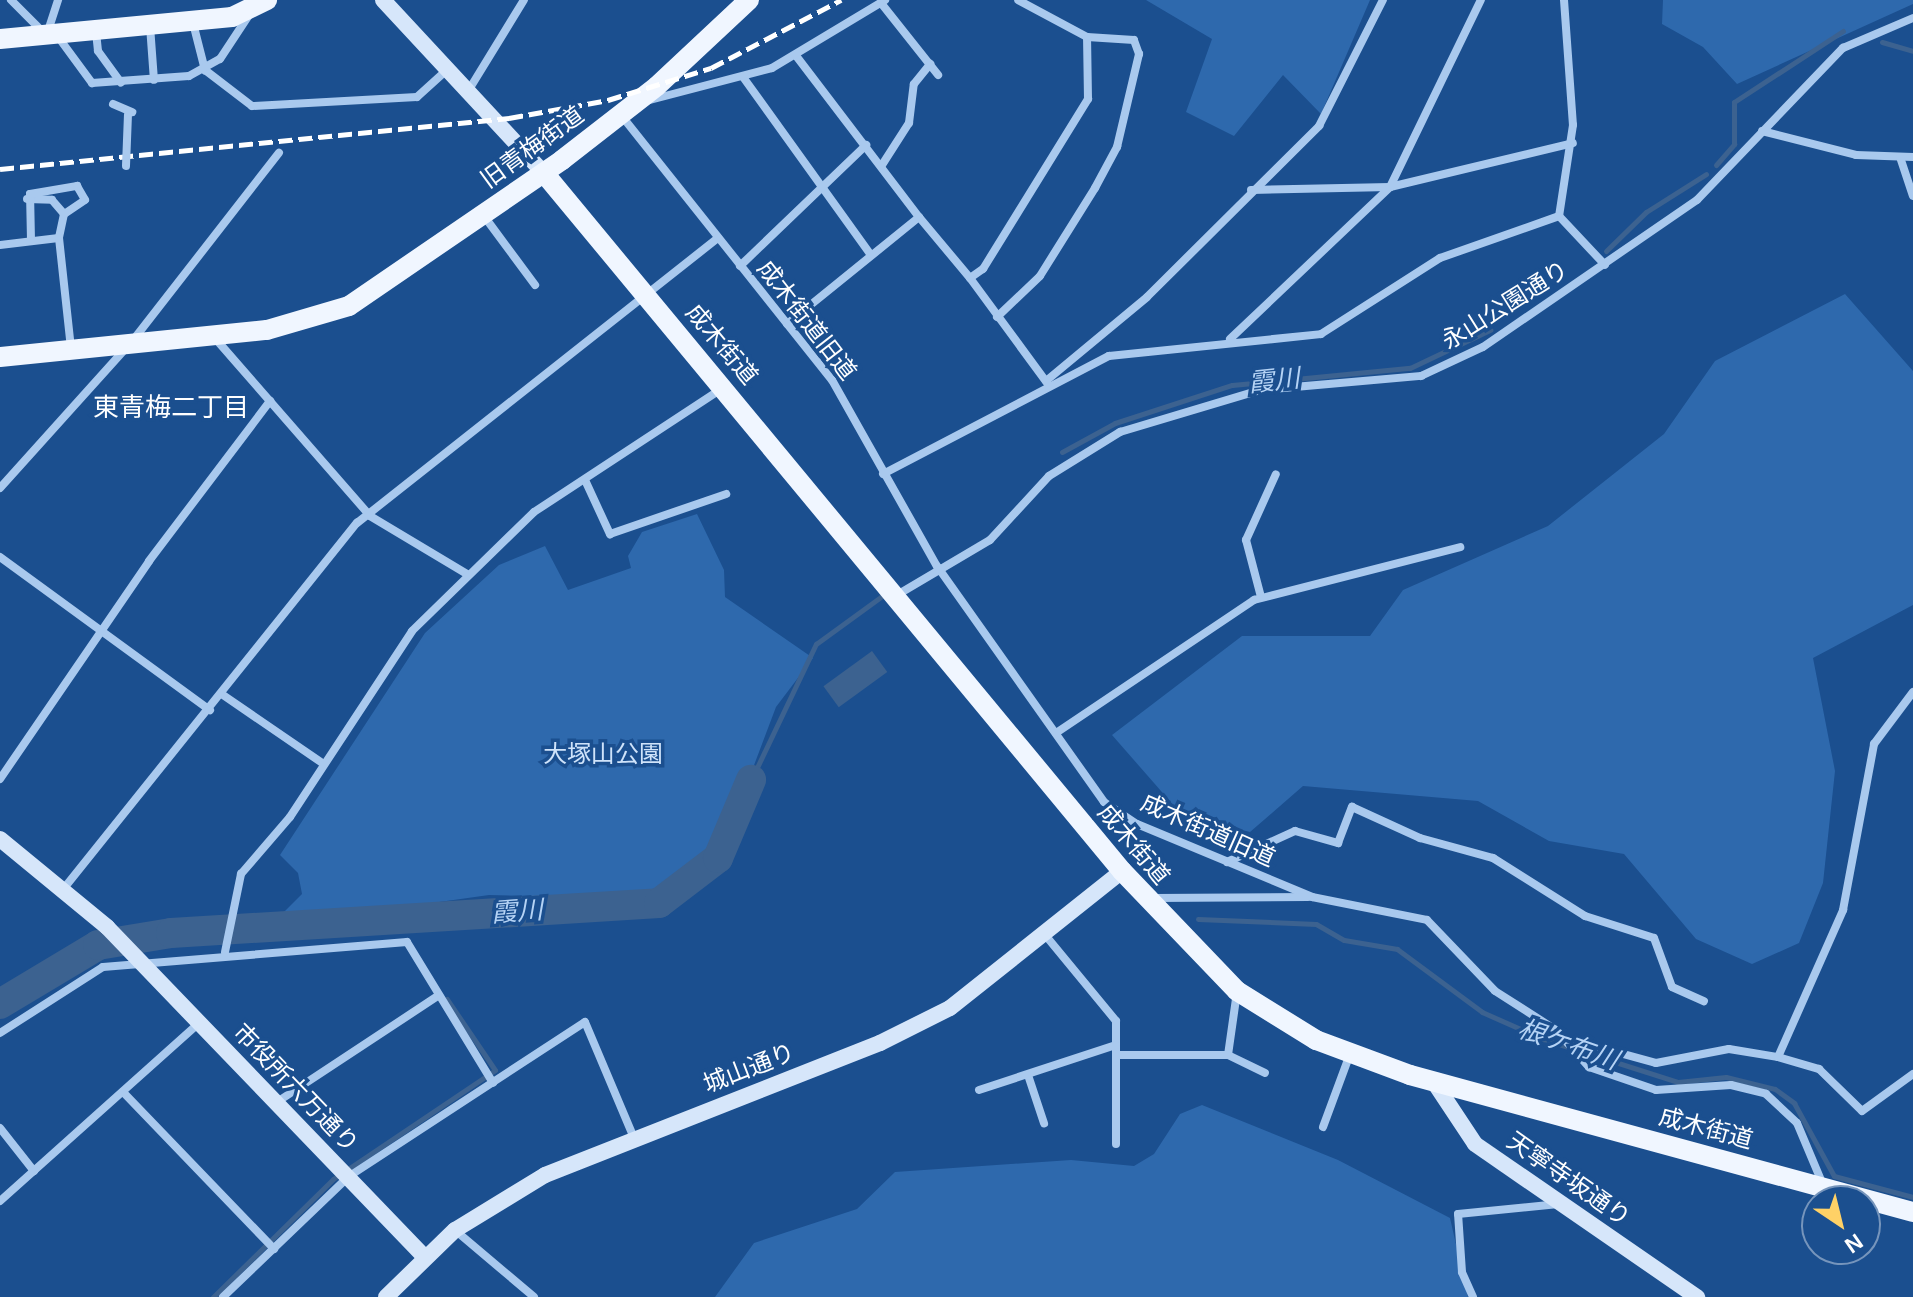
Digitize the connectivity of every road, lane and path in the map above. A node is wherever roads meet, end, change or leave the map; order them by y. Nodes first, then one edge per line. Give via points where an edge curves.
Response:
1 (11, 0) edge
2 (58, 0) edge
3 (524, 0) edge
4 (749, 0) edge
5 (1018, 0) edge
6 (1383, 0) edge
7 (1481, 0) edge
8 (1564, 0) edge
9 (883, 2) edge
10 (390, 3) edge
11 (259, 6) edge
12 (1913, 18) edge
13 (192, 22) junction
14 (150, 26) junction
15 (96, 31) junction
16 (52, 35) junction
17 (1087, 37) junction
18 (0, 39) edge
19 (797, 57) junction
20 (930, 64) junction
21 (450, 66) junction
22 (205, 70) junction
23 (938, 75) dead end
24 (743, 77) junction
25 (154, 80) junction
26 (121, 83) junction
27 (470, 88) junction
28 (113, 104) dead end
29 (629, 108) junction
30 (1762, 131) junction
31 (1573, 143) junction
32 (866, 145) junction
33 (279, 153) dead end
34 (1900, 157) junction
35 (1913, 157) edge
36 (882, 165) junction
37 (126, 166) dead end
38 (544, 173) junction
39 (822, 187) junction
40 (1390, 187) junction
41 (1250, 190) junction
42 (1913, 196) edge
43 (27, 199) junction
44 (64, 214) junction
45 (484, 215) junction
46 (1559, 216) junction
47 (919, 217) junction
48 (59, 238) junction
49 (718, 238) junction
50 (31, 240) junction
51 (0, 245) edge
52 (871, 255) junction
53 (1605, 265) junction
54 (740, 266) junction
55 (970, 278) junction
56 (535, 285) dead end
57 (647, 294) junction
58 (997, 317) junction
59 (787, 324) junction
60 (213, 336) junction
61 (1230, 340) junction
62 (130, 345) junction
63 (71, 350) junction
64 (0, 357) edge
65 (1047, 382) junction
66 (724, 387) junction
67 (270, 401) junction
68 (883, 474) junction
69 (1276, 474) dead end
70 (585, 480) junction
71 (0, 488) edge
72 (726, 494) dead end
73 (370, 516) junction
74 (1460, 547) dead end
75 (0, 557) edge
76 (937, 566) junction
77 (467, 574) junction
78 (896, 596) junction
79 (1261, 597) junction
80 (102, 630) junction
81 (1913, 692) edge
82 (223, 695) junction
83 (210, 710) junction
84 (1056, 733) junction
85 (321, 762) junction
86 (0, 779) edge
87 (0, 839) edge
88 (1227, 862) junction
89 (1122, 871) junction
90 (65, 887) junction
91 (1312, 897) junction
92 (1145, 898) junction
93 (1046, 936) junction
94 (226, 948) junction
95 (136, 956) junction
96 (1237, 991) junction
97 (439, 995) junction
98 (1704, 1001) dead end
99 (199, 1023) junction
100 (0, 1033) edge
101 (1564, 1037) junction
102 (1116, 1045) junction
103 (1350, 1054) junction
104 (1116, 1055) junction
105 (1228, 1055) junction
106 (1778, 1057) junction
107 (1265, 1073) dead end
108 (1913, 1074) edge
109 (1028, 1075) junction
110 (492, 1082) junction
111 (1434, 1082) junction
112 (979, 1090) dead end
113 (123, 1092) junction
114 (277, 1102) junction
115 (1044, 1123) dead end
116 (1323, 1127) dead end
117 (0, 1128) edge
118 (634, 1138) junction
119 (1116, 1144) dead end
120 (34, 1171) junction
121 (344, 1172) junction
122 (1813, 1185) edge
123 (1823, 1185) edge
124 (0, 1201) edge
125 (1881, 1203) edge
126 (1561, 1204) junction
127 (1913, 1212) edge
128 (455, 1230) junction
129 (273, 1248) junction
130 (425, 1257) junction
131 (223, 1297) edge
132 (386, 1297) edge
133 (534, 1297) edge
134 (1473, 1297) edge
135 (1697, 1297) edge

1 - 16 street
2 - 16 street
3 - 27 street
4 - 29 main road, 旧青梅街道
5 - 17 street
6 - 41 street via 1326,118
7 - 40 street
8 - 31 street
9 - 19 street
9 - 20 street
10 - 21 street
11 - 13 main road
11 - 22 street via 237,40
12 - 30 street, 永山公園通り via 1843,48
13 - 14 main road
13 - 22 street
14 - 15 main road
14 - 25 street
15 - 16 main road
15 - 26 street via 98,51
16 - 18 main road
16 - 26 street via 92,83
17 - 55 street via 1088,99 1013,230
17 - 58 street via 1139,47 1117,147 1055,256
19 - 24 street
19 - 32 street
20 - 23 street
20 - 36 street via 914,84 909,123
21 - 22 street via 417,97 296,106 252,106
21 - 27 street
22 - 25 street
24 - 29 street
24 - 39 street
25 - 26 street
27 - 38 street
28 - 37 street, bridge via 130,114
29 - 38 main road, 旧青梅街道
29 - 49 street, 成木街道旧道
30 - 34 street via 1856,155
30 - 53 street, 永山公園通り via 1697,200
31 - 40 street
31 - 46 street
32 - 36 street
32 - 39 street
33 - 62 street via 201,262
34 - 35 street
34 - 42 street
36 - 47 street
38 - 45 main road, 旧青梅街道
38 - 57 main road, 成木街道
39 - 52 street
39 - 54 street
40 - 41 street
40 - 61 street
41 - 65 street via 1140,305
43 - 44 street via 52,200
43 - 44 street via 35,190 82,188 81,205
43 - 50 street
44 - 48 street
45 - 56 street
45 - 60 main road, 旧青梅街道 via 380,290 330,314
46 - 53 street
46 - 61 street via 1440,258 1321,334
47 - 52 street
47 - 55 street
48 - 50 street
48 - 63 street
49 - 54 street, 成木街道旧道
49 - 57 street
50 - 51 street
52 - 59 street
53 - 76 street, 永山公園通り via 1483,347 1421,376 1260,390 1120,432 1049,476 982,545
54 - 59 street, 成木街道旧道
55 - 58 street
57 - 66 main road, 成木街道
57 - 73 street
58 - 65 street
59 - 68 street, 成木街道旧道 via 838,389
60 - 62 main road
60 - 67 street
61 - 65 street via 1133,349
62 - 63 main road
62 - 71 street
63 - 64 main road
65 - 68 street
66 - 70 street
66 - 78 main road, 成木街道
67 - 73 street
67 - 80 street
68 - 76 street, 成木街道旧道
69 - 79 street via 1246,540
70 - 72 street via 610,534
70 - 77 street via 534,512
73 - 77 street
73 - 82 street via 357,523
74 - 79 street
75 - 80 street
76 - 78 street, 永山公園通り
76 - 84 street, 成木街道旧道
77 - 85 street via 412,631
78 - 89 main road, 成木街道
79 - 84 street
80 - 83 street
80 - 86 street
81 - 106 street via 1874,744 1843,910
82 - 83 street
82 - 85 street
83 - 90 street
84 - 88 street, 成木街道旧道 via 1104,802
85 - 94 street via 273,841 241,874
87 - 90 street
88 - 91 street, 成木街道旧道
88 - 98 street via 1295,831 1338,843 1352,807 1420,838 1493,858 1585,916 1654,938 1672,987
89 - 92 main road, 成木街道
89 - 93 street, 城山通り
90 - 95 street, 市役所六万通り
91 - 92 street
91 - 101 street, 成木街道旧道 via 1427,920 1495,991
92 - 96 main road, 成木街道
93 - 102 street via 1116,1021
93 - 118 street, 城山通り via 918,1025
94 - 95 street
94 - 97 street via 407,942
95 - 99 street, 市役所六万通り
95 - 100 street via 103,967
96 - 103 main road, 成木街道
96 - 105 street
97 - 110 street
97 - 114 street
99 - 113 street
99 - 114 street, 市役所六万通り
101 - 106 street via 1656,1063 1729,1049
101 - 123 street, 成木街道旧道 via 1577,1056 1646,1089 1731,1085 1766,1094 1797,1123
102 - 104 street
102 - 109 street
103 - 111 main road, 成木街道
103 - 116 street
104 - 105 street
104 - 119 street
105 - 107 street
106 - 108 street via 1819,1069 1862,1111
109 - 112 street
109 - 115 street
110 - 118 street via 585,1022
110 - 121 street
111 - 122 main road, 成木街道
111 - 126 street, 天寧寺坂通り via 1475,1144
113 - 120 street
113 - 129 street
114 - 121 street, 市役所六万通り
117 - 120 street
118 - 128 street, 城山通り via 545,1175
120 - 124 street
121 - 129 street
121 - 130 street, 市役所六万通り
125 - 127 main road, 成木街道
126 - 134 street via 1458,1214 1462,1272
126 - 135 street, 天寧寺坂通り
128 - 130 street, 城山通り
128 - 133 street
129 - 131 street
130 - 132 street, 城山通り

